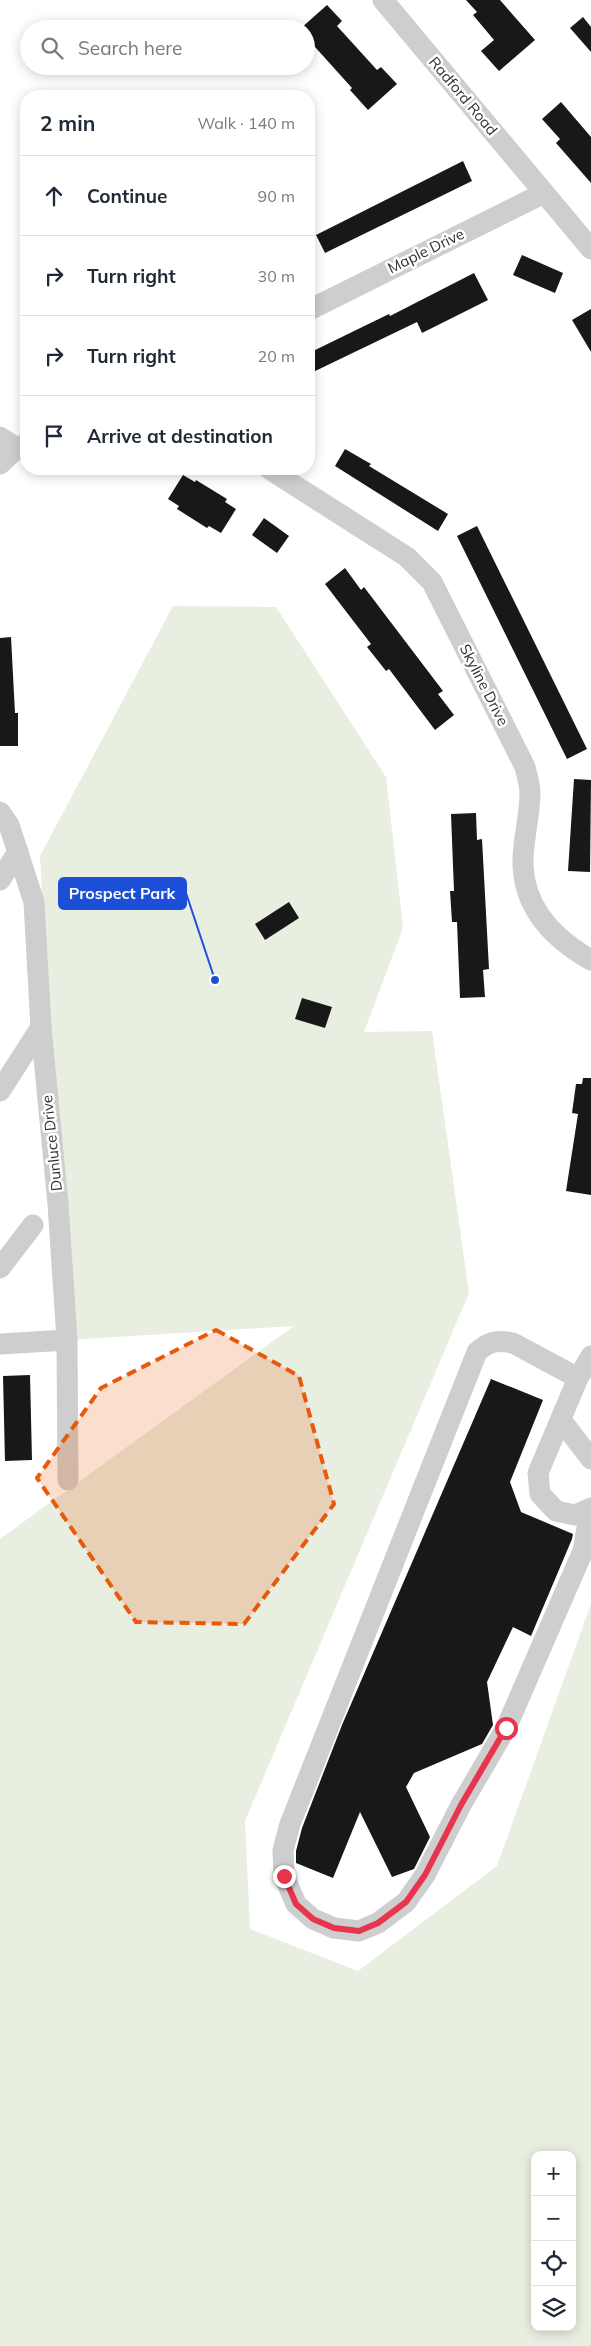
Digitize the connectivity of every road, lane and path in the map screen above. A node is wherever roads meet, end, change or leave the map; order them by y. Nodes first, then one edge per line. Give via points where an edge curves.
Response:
1 (382, 0) edge
2 (544, 193) junction
3 (591, 248) edge
4 (315, 307) edge
5 (14, 443) edge
6 (0, 464) edge
7 (278, 475) edge
8 (0, 812) edge
9 (18, 852) junction
10 (0, 880) edge
11 (591, 960) edge
12 (41, 1027) junction
13 (0, 1091) edge
14 (32, 1225) dead end
15 (0, 1268) edge
16 (67, 1340) junction
17 (0, 1344) edge
18 (591, 1356) edge
19 (578, 1378) junction
20 (561, 1420) junction
21 (591, 1459) edge
22 (68, 1480) dead end
23 (590, 1509) edge

1 - 2 street, Radford Road
2 - 3 street, Radford Road
2 - 4 street, Maple Drive
5 - 6 street
7 - 11 street, Skyline Drive via 407,557 432,582 526,767 530,791 523,865 529,897 547,928
8 - 9 street, Dunluce Drive via 9,825
9 - 10 street
9 - 12 street, Dunluce Drive via 34,902
12 - 13 street
12 - 16 street, Dunluce Drive
14 - 15 street
16 - 17 street
16 - 22 street, Dunluce Drive
18 - 19 street
19 - 20 street
19 - 23 street via 502,1340 488,1342 477,1352 290,1824 283,1850 284,1876 296,1904 313,1919 334,1928 359,1931 372,1926 406,1902 425,1875 506,1728 582,1551
20 - 21 street
20 - 23 street via 538,1473 540,1494 556,1511 575,1515

